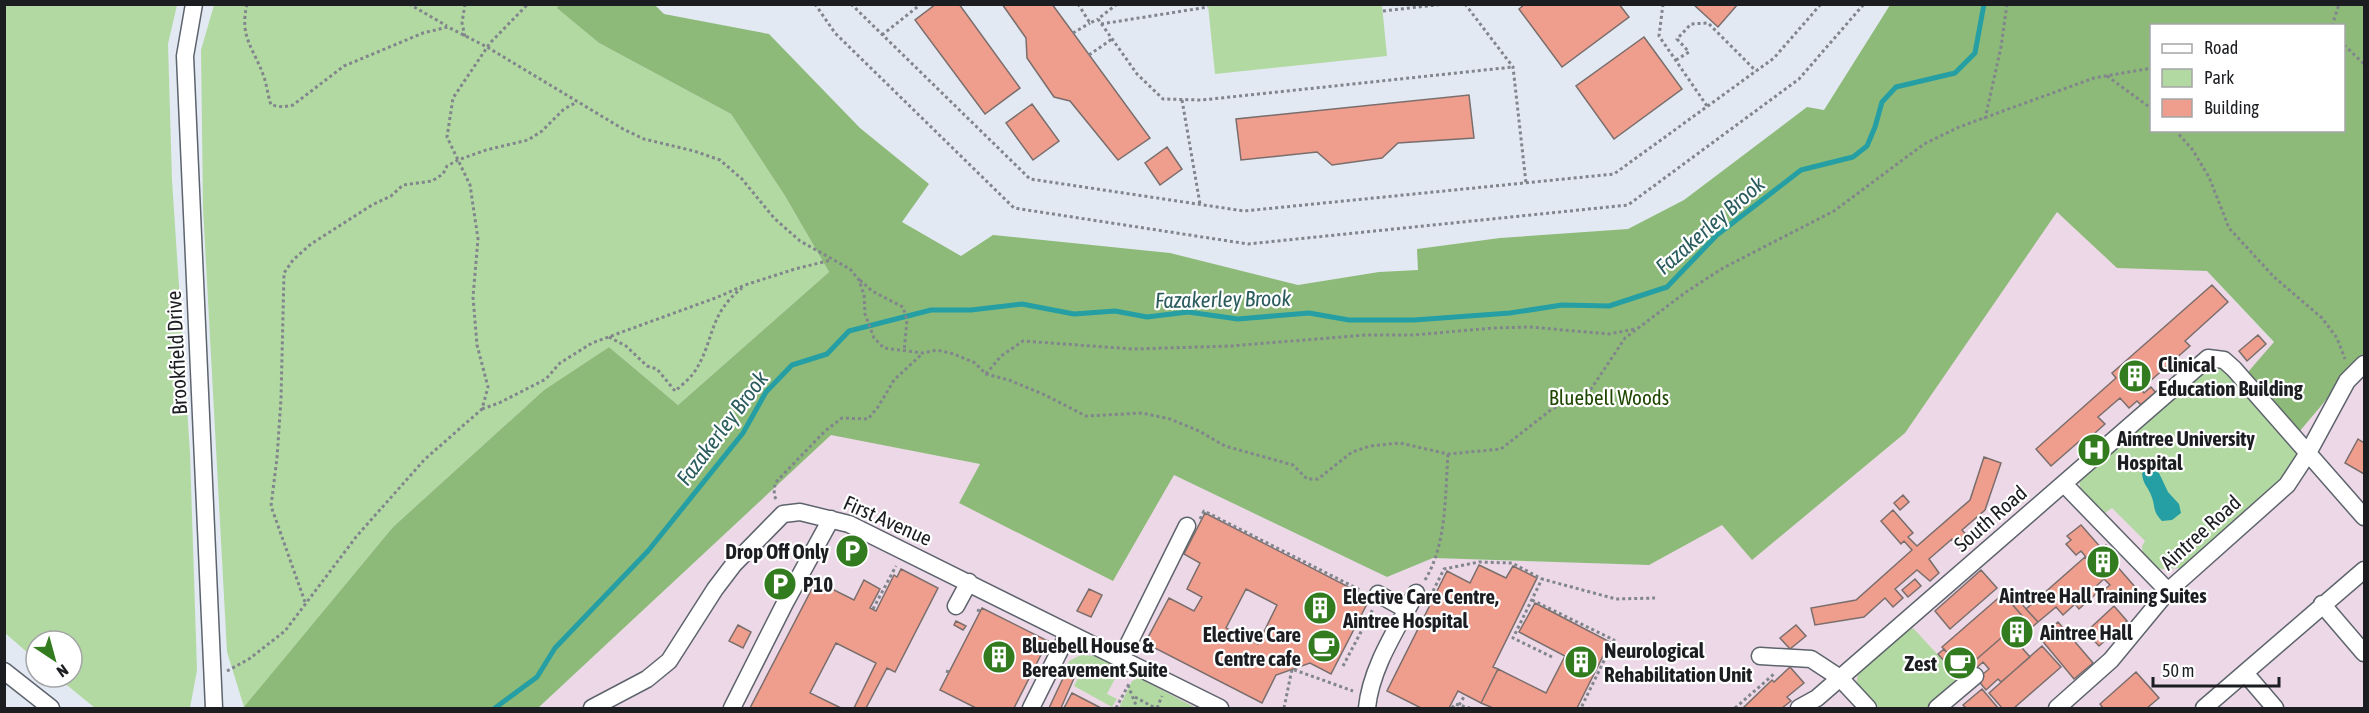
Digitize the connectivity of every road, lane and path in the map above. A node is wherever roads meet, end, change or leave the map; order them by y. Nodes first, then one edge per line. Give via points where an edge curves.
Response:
1 (194, 4) edge
2 (247, 4) edge
3 (409, 4) edge
4 (465, 4) edge
5 (528, 4) edge
6 (815, 4) edge
7 (851, 4) edge
8 (921, 4) edge
9 (1078, 4) edge
10 (1117, 4) edge
11 (1445, 4) edge
12 (1465, 4) edge
13 (1663, 4) edge
14 (1821, 4) edge
15 (1864, 4) edge
16 (2007, 4) edge
17 (2339, 4) edge
18 (1208, 7) dead end
19 (1383, 11) dead end
20 (1098, 19) junction
21 (1090, 23) junction
22 (1101, 24) junction
23 (2334, 24) edge
24 (448, 27) junction
25 (1073, 33) dead end
26 (882, 35) junction
27 (465, 37) junction
28 (1112, 39) junction
29 (487, 47) junction
30 (2345, 47) edge
31 (1089, 55) dead end
32 (1676, 60) junction
33 (2364, 64) edge
34 (1513, 67) junction
35 (2150, 68) edge
36 (1756, 71) junction
37 (2107, 76) junction
38 (1182, 100) junction
39 (577, 102) junction
40 (1707, 106) junction
41 (2150, 108) edge
42 (1985, 119) junction
43 (2177, 132) edge
44 (458, 160) junction
45 (1526, 183) junction
46 (1200, 204) junction
47 (832, 260) junction
48 (859, 280) junction
49 (746, 285) junction
50 (1636, 329) junction
51 (608, 337) junction
52 (904, 352) junction
53 (922, 353) junction
54 (2364, 364) edge
55 (986, 374) junction
56 (2347, 381) junction
57 (482, 409) junction
58 (2308, 453) junction
59 (1448, 454) junction
60 (2064, 484) junction
61 (783, 514) junction
62 (2364, 517) edge
63 (831, 519) junction
64 (1193, 524) joint
65 (898, 565) dead end
66 (2364, 570) edge
67 (1542, 579) junction
68 (969, 582) junction
69 (2168, 591) junction
70 (1416, 593) junction
71 (1655, 598) dead end
72 (1374, 599) junction
73 (1532, 600) junction
74 (306, 603) junction
75 (2322, 604) junction
76 (956, 606) dead end
77 (873, 609) dead end
78 (1407, 610) junction
79 (1068, 634) junction
80 (2364, 652) edge
81 (1760, 656) dead end
82 (1552, 657) dead end
83 (1792, 658) junction
84 (1121, 659) junction
85 (1343, 666) dead end
86 (4, 671) edge
87 (2245, 673) junction
88 (1975, 676) dead end
89 (1132, 678) dead end
90 (1840, 678) junction
91 (213, 679) junction
92 (1128, 686) junction
93 (1165, 692) dead end
94 (1465, 695) dead end
95 (1134, 697) junction
96 (1363, 701) edge
97 (1459, 705) junction
98 (212, 706) edge
99 (51, 708) edge
100 (592, 708) edge
101 (732, 708) edge
102 (1031, 708) edge
103 (1116, 708) edge
104 (1137, 708) edge
105 (1156, 708) edge
106 (1220, 708) edge
107 (1284, 708) edge
108 (1452, 708) edge
109 (1470, 708) edge
110 (1581, 708) edge
111 (1735, 708) edge
112 (1798, 708) edge
113 (1868, 708) edge
114 (1937, 708) edge
115 (2058, 708) edge
116 (2204, 708) edge
117 (2276, 708) edge

1 - 91 street, Brookfield Drive via 185,56
2 - 24 path via 243,26 246,41 265,79 271,105 284,107 308,95 344,66 423,33
3 - 24 path
4 - 27 path
5 - 29 path
6 - 15 path via 835,33 1014,208 1248,244 1628,205 1799,79
7 - 26 path
8 - 26 path
9 - 21 path
10 - 20 path
11 - 19 path
12 - 34 path
13 - 32 path via 1659,36
14 - 36 path via 1774,58
16 - 42 path
17 - 23 path
18 - 22 path
20 - 21 path
20 - 22 path
21 - 25 path
22 - 28 path
24 - 27 path
26 - 46 path via 1029,179
27 - 29 path
28 - 31 path
28 - 38 path via 1137,74 1163,99
29 - 39 path
29 - 44 path via 453,98 447,137
30 - 33 path
32 - 36 path via 1689,52 1677,39 1691,24 1708,23
32 - 40 path
34 - 38 path
34 - 45 path
35 - 37 path
36 - 40 path
37 - 41 path
37 - 42 path
38 - 46 path
39 - 44 path via 528,140
39 - 47 path via 644,139 720,160 742,178 774,218 800,241
40 - 45 path via 1614,174
42 - 50 path via 1924,144 1834,211 1723,268
43 - 56 path via 2209,177 2229,228 2274,277 2322,318 2337,338 2348,363
44 - 57 path via 470,185 478,239 473,297 477,345 488,387
44 - 74 path via 432,182 403,185 331,230 293,260 284,273 281,399 271,506
45 - 46 path via 1245,211
47 - 48 path via 850,269
47 - 49 path
48 - 52 path via 874,338 884,348
48 - 52 path via 903,307 907,320
49 - 51 path
49 - 51 path via 720,310 692,375 675,391 657,369
50 - 55 path via 1609,334 1495,328 1133,349 1023,341 1001,356
50 - 59 path via 1616,350 1589,392 1552,409 1501,449
51 - 57 path via 560,363 546,379
52 - 53 path
53 - 55 path via 937,350 954,354 975,363
53 - 61 path via 894,380 868,419 842,418 775,483 774,495
54 - 56 street, Aintree Road
55 - 59 path via 1045,395 1086,416 1142,413 1170,419 1225,446 1293,465 1307,479 1318,479 1352,452 1370,446 1400,443
56 - 58 street, Aintree Road
57 - 74 path via 424,460 356,537
58 - 60 street, South Road via 2234,369 2224,360 2208,358
58 - 62 street
58 - 69 street, Aintree Road via 2287,485
59 - 70 path via 1443,524 1431,569
60 - 69 street, Aintree Road
60 - 90 street, South Road
61 - 63 street, First Avenue via 800,512
61 - 100 street via 734,564 669,661 647,679
63 - 68 street, First Avenue
63 - 101 street
64 - 72 path via 1204,511
64 - 84 street
65 - 77 path
66 - 75 street
67 - 70 path via 1512,562 1479,562 1444,569 1428,600
67 - 71 path via 1616,599
67 - 73 path
68 - 76 street
68 - 79 street, First Avenue
69 - 115 street, Aintree Road via 2112,660
70 - 78 street
72 - 78 street
72 - 85 path
73 - 82 path via 1513,638
73 - 110 path via 1614,640
74 - 91 path via 285,630 249,659
75 - 80 street
75 - 87 street
78 - 96 street
79 - 84 street, First Avenue
79 - 102 street
81 - 83 street
83 - 90 street via 1811,659
83 - 111 path
84 - 106 street, First Avenue
86 - 99 street
87 - 116 street
87 - 117 street
88 - 114 street
89 - 92 path
90 - 112 street, South Road
90 - 113 street
91 - 98 street, Brookfield Drive
92 - 95 path
92 - 103 path
93 - 105 path
94 - 97 path
95 - 104 path
95 - 105 path
96 - 107 path via 1292,669
97 - 108 path
97 - 109 path

